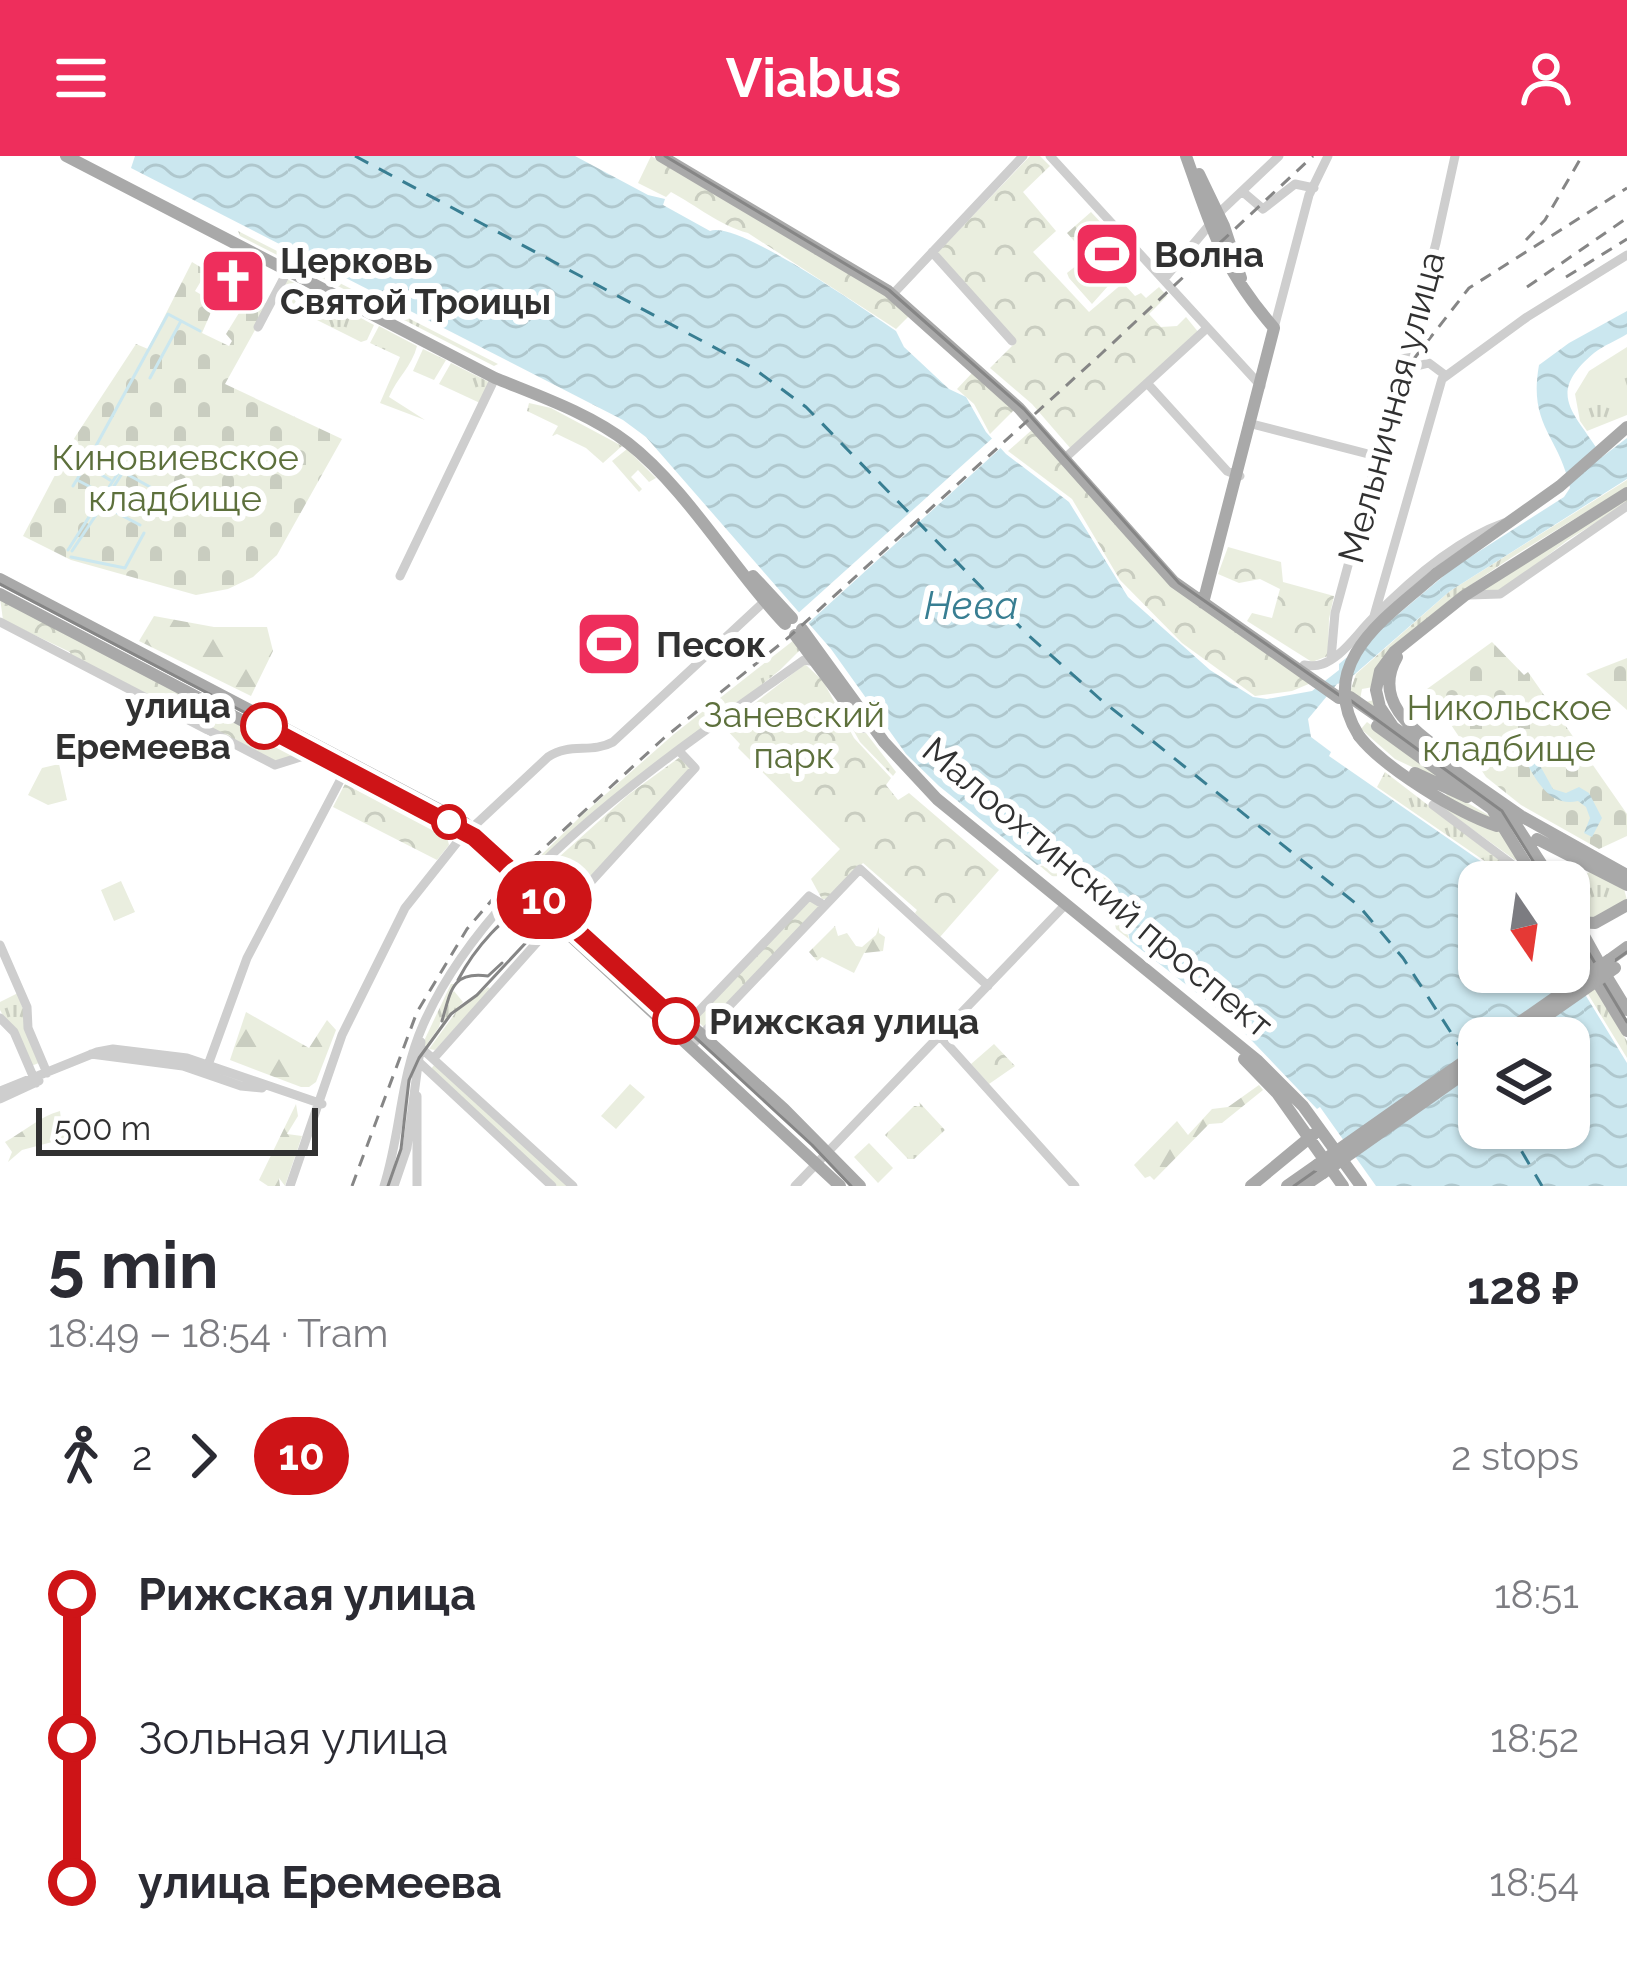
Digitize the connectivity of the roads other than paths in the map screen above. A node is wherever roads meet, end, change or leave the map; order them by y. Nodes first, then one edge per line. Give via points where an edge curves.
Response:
1 (66, 156) edge
2 (78, 156) edge
3 (661, 156) edge
4 (674, 156) edge
5 (1023, 156) edge
6 (1050, 156) edge
7 (1189, 156) edge
8 (1279, 156) edge
9 (1328, 156) edge
10 (1455, 156) edge
11 (1314, 188) junction
12 (1243, 192) junction
13 (1218, 214) junction
14 (1209, 226) junction
15 (1225, 247) junction
16 (932, 252) junction
17 (1627, 255) edge
18 (1146, 262) junction
19 (287, 272) junction
20 (1164, 279) junction
21 (894, 292) junction
22 (1183, 304) junction
23 (1276, 325) junction
24 (258, 327) dead end
25 (1206, 329) junction
26 (1012, 341) dead end
27 (1401, 370) junction
28 (1445, 375) junction
29 (495, 378) junction
30 (1147, 383) junction
31 (1261, 386) junction
32 (1251, 423) junction
33 (1627, 427) edge
34 (1067, 456) junction
35 (1376, 456) junction
36 (1237, 476) junction
37 (1627, 493) edge
38 (1627, 506) edge
39 (1509, 521) junction
40 (400, 576) dead end
41 (0, 579) edge
42 (1383, 588) junction
43 (0, 594) edge
44 (1397, 596) junction
45 (1464, 596) junction
46 (1205, 598) junction
47 (767, 601) junction
48 (1374, 616) junction
49 (0, 622) edge
50 (794, 627) junction
51 (1409, 643) junction
52 (1338, 647) junction
53 (818, 662) junction
54 (1304, 665) junction
55 (1320, 680) junction
56 (190, 685) junction
57 (1341, 696) junction
58 (1394, 728) junction
59 (679, 751) junction
60 (310, 754) junction
61 (344, 773) junction
62 (1433, 805) dead end
63 (1495, 812) junction
64 (1538, 824) junction
65 (469, 833) junction
66 (1537, 839) dead end
67 (1587, 857) junction
68 (1517, 859) joint
69 (1540, 861) edge
70 (1606, 868) junction
71 (1627, 874) edge
72 (517, 876) junction
73 (1627, 885) edge
74 (824, 905) junction
75 (1063, 908) junction
76 (1625, 908) edge
77 (560, 916) junction
78 (1591, 929) joint
79 (1590, 943) edge
80 (0, 945) edge
81 (1627, 947) edge
82 (1606, 968) edge
83 (988, 986) junction
84 (1627, 999) edge
85 (1627, 1010) edge
86 (1530, 1017) edge
87 (1542, 1017) edge
88 (0, 1018) edge
89 (689, 1022) junction
90 (1627, 1031) edge
91 (678, 1033) junction
92 (702, 1034) junction
93 (940, 1036) junction
94 (691, 1046) junction
95 (92, 1054) junction
96 (422, 1055) junction
97 (208, 1065) junction
98 (1458, 1067) edge
99 (427, 1071) junction
100 (47, 1073) junction
101 (1458, 1077) edge
102 (34, 1080) junction
103 (270, 1087) junction
104 (415, 1094) junction
105 (0, 1095) edge
106 (320, 1103) junction
107 (1312, 1134) junction
108 (397, 1138) junction
109 (405, 1154) junction
110 (823, 1157) junction
111 (418, 1161) junction
112 (1320, 1169) junction
113 (1357, 1185) edge
114 (292, 1186) edge
115 (384, 1186) edge
116 (394, 1186) edge
117 (417, 1186) edge
118 (551, 1186) edge
119 (573, 1186) edge
120 (795, 1186) edge
121 (840, 1186) edge
122 (860, 1186) edge
123 (1075, 1186) edge
124 (1247, 1186) edge
125 (1287, 1186) edge
126 (1304, 1186) edge
127 (1342, 1186) edge

1 - 19 main road
2 - 47 main road via 621,431 647,451
3 - 21 main road
4 - 21 main road
5 - 16 street
6 - 18 street
7 - 13 main road
7 - 14 main road
8 - 12 street
9 - 11 street
10 - 27 street, Мельничная улица
11 - 12 street via 1295,184 1263,209
11 - 23 street
12 - 13 street
13 - 14 street
13 - 15 main road
14 - 15 main road
14 - 20 street
15 - 23 main road
16 - 21 street
16 - 26 street
17 - 28 street
18 - 20 street
18 - 22 street
19 - 24 street
19 - 29 main road
20 - 22 street
21 - 34 main road
22 - 25 street
23 - 31 main road
25 - 30 street
25 - 31 street
27 - 28 street via 1429,363
27 - 35 street, Мельничная улица
28 - 42 street
29 - 40 street
29 - 47 main road via 640,453
30 - 34 street
30 - 36 street
31 - 32 main road
32 - 35 street
32 - 36 main road
33 - 39 main road
34 - 46 main road via 1169,577
35 - 52 street, Мельничная улица via 1335,613
36 - 46 main road
37 - 45 main road
38 - 45 street via 1500,594
39 - 44 street via 1460,546
39 - 63 main road, bridge via 1367,637 1344,692 1348,717 1373,752 1463,812
41 - 56 main road
42 - 44 street
42 - 48 street
43 - 56 main road
44 - 48 street
45 - 51 main road
46 - 54 main road
46 - 55 main road
47 - 50 main road
47 - 65 street via 616,745 556,757
48 - 52 street
49 - 60 street via 275,765
50 - 53 main road, Малоохтинский проспект
50 - 75 main road, Малоохтинский проспект via 910,772
51 - 58 main road via 1378,676 1378,702
51 - 64 main road via 1389,676 1392,702 1406,722
52 - 54 street, Мельничная улица via 1318,667
53 - 59 street via 802,662
53 - 75 main road, Малоохтинский проспект via 900,773
54 - 55 main road
55 - 57 main road
56 - 60 main road
56 - 65 main road
57 - 58 main road
57 - 63 main road
58 - 63 main road
59 - 72 street
59 - 77 street via 695,768
60 - 61 main road
61 - 65 main road
61 - 97 street via 244,965
62 - 68 street
63 - 64 main road
63 - 68 main road
63 - 69 main road via 1517,824
64 - 67 main road
65 - 72 main road
65 - 106 street via 405,908 346,1027
66 - 67 main road
67 - 70 main road
70 - 71 main road
70 - 73 main road
72 - 77 main road
72 - 96 street via 458,958 423,1025
74 - 83 street via 862,868
74 - 89 street via 809,896
74 - 92 street
75 - 83 street
75 - 107 main road, Малоохтинский проспект via 1258,1060
76 - 78 main road
77 - 89 main road
77 - 91 main road
77 - 96 street
78 - 82 main road
79 - 82 main road
80 - 100 street
81 - 82 main road
82 - 84 main road
82 - 85 main road
82 - 86 main road, bridge
82 - 87 main road, bridge
82 - 90 main road
83 - 93 street
88 - 102 street
89 - 91 street
89 - 92 main road
91 - 94 main road
92 - 94 street
92 - 110 main road
93 - 110 street
93 - 123 street
94 - 110 main road
95 - 97 street via 113,1049
95 - 100 street
95 - 103 street
96 - 99 street
96 - 104 street
96 - 108 street
96 - 119 street
97 - 103 street
97 - 106 street
98 - 112 main road, bridge
99 - 104 street
99 - 118 street
100 - 102 street
101 - 112 main road, bridge
102 - 105 street
103 - 106 street
104 - 109 street
104 - 111 street
106 - 114 street
107 - 113 main road, Малоохтинский проспект
107 - 124 main road
107 - 127 main road, Малоохтинский проспект
108 - 109 street
108 - 115 street
109 - 111 street
109 - 116 street
110 - 120 street
110 - 121 main road
110 - 122 main road
111 - 117 street
112 - 125 main road
112 - 126 main road

